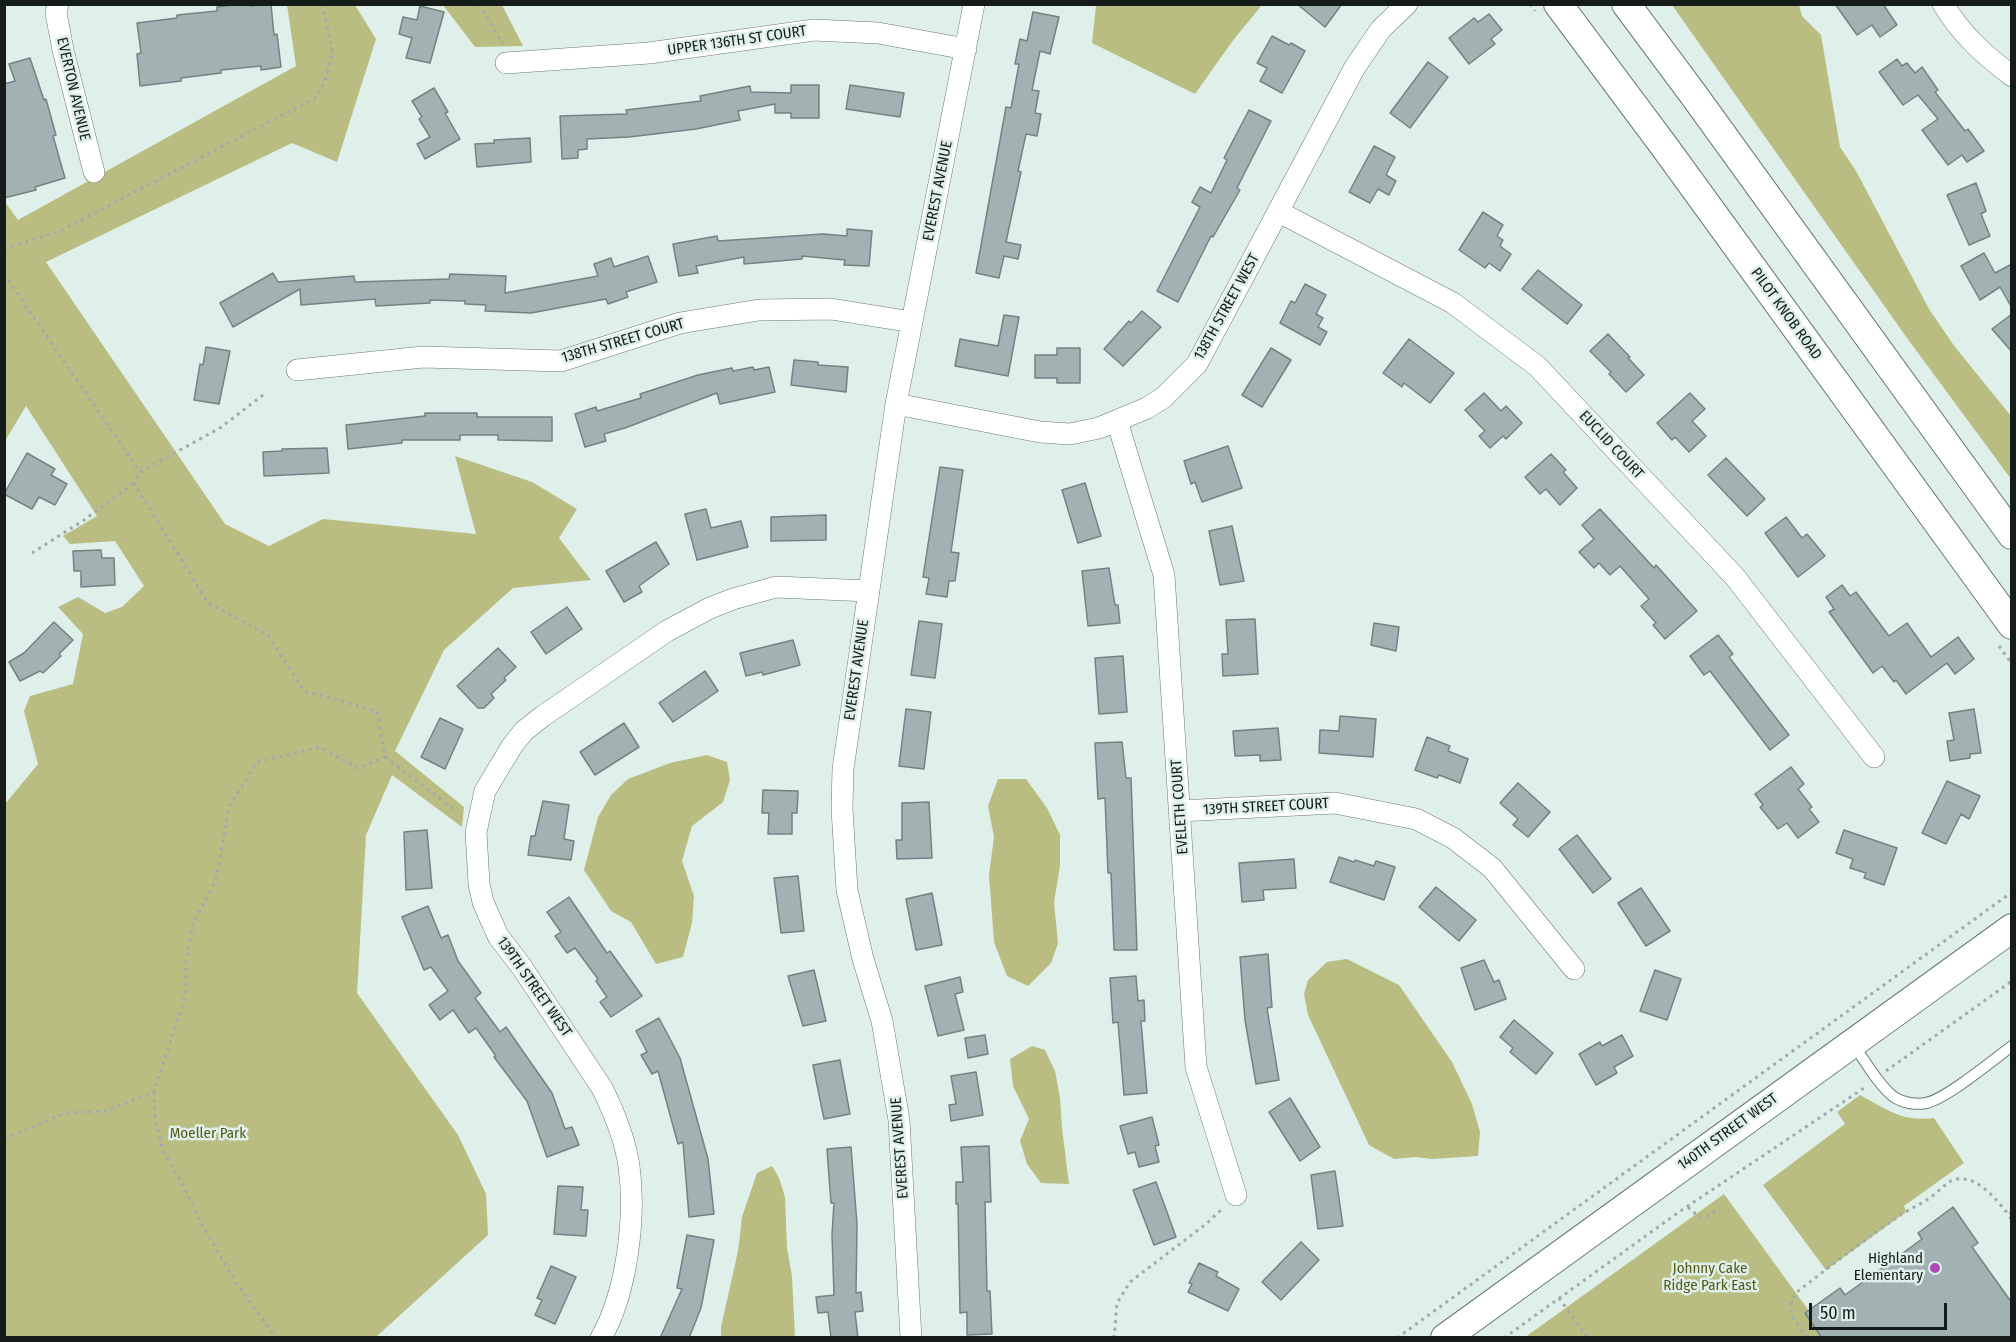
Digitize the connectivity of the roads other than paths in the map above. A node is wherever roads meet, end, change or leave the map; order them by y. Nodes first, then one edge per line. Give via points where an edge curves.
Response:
1 (58, 4) edge
2 (974, 4) edge
3 (1407, 4) edge
4 (1558, 4) edge
5 (1626, 4) edge
6 (1943, 4) edge
7 (966, 49) junction
8 (505, 54) road end
9 (2012, 76) edge
10 (94, 172) dead end
11 (1279, 212) junction
12 (912, 322) junction
13 (297, 370) dead end
14 (896, 404) junction
15 (1117, 421) junction
16 (2012, 535) edge
17 (869, 591) junction
18 (2012, 625) edge
19 (1874, 757) dead end
20 (1180, 811) junction
21 (2012, 928) edge
22 (1574, 969) dead end
23 (1852, 1042) junction
24 (2012, 1046) edge
25 (1236, 1196) road end
26 (601, 1338) edge
27 (911, 1338) edge
28 (1445, 1338) edge

1 - 10 street, EVERTON AVENUE via 63,50
2 - 7 street, EVEREST AVENUE
3 - 11 street, 138TH STREET WEST via 1381,29 1355,67
4 - 18 main road, PILOT KNOB ROAD
5 - 16 main road
6 - 9 street via 1957,27
7 - 8 street, UPPER 136TH ST COURT via 878,33 814,30 649,53
7 - 12 street, EVEREST AVENUE
11 - 15 street, 138TH STREET WEST via 1197,364 1163,398
11 - 19 street, EUCLID COURT via 1453,303 1537,366 1735,577
12 - 13 street, 138TH STREET COURT via 831,309 759,310 680,323 561,361 423,357
12 - 14 street, EVEREST AVENUE
14 - 15 street, 138TH STREET WEST via 1040,432 1070,434
14 - 17 street, EVEREST AVENUE
15 - 20 street, EVELETH COURT via 1164,575
17 - 26 street, 139TH STREET WEST via 776,587 734,598 702,612 667,631 524,731 485,791 476,832 483,902 498,936 602,1088 628,1165 630,1216 624,1274
17 - 27 street, EVEREST AVENUE via 843,769 842,809 847,890 882,1021 899,1120
20 - 22 street, 139TH STREET COURT via 1335,803 1416,819 1453,838 1492,868
20 - 25 street, EVELETH COURT via 1196,1066
21 - 23 main road, 140TH STREET WEST
23 - 24 lane via 1894,1097 1911,1104 1928,1103 1946,1094
23 - 28 main road, 140TH STREET WEST

